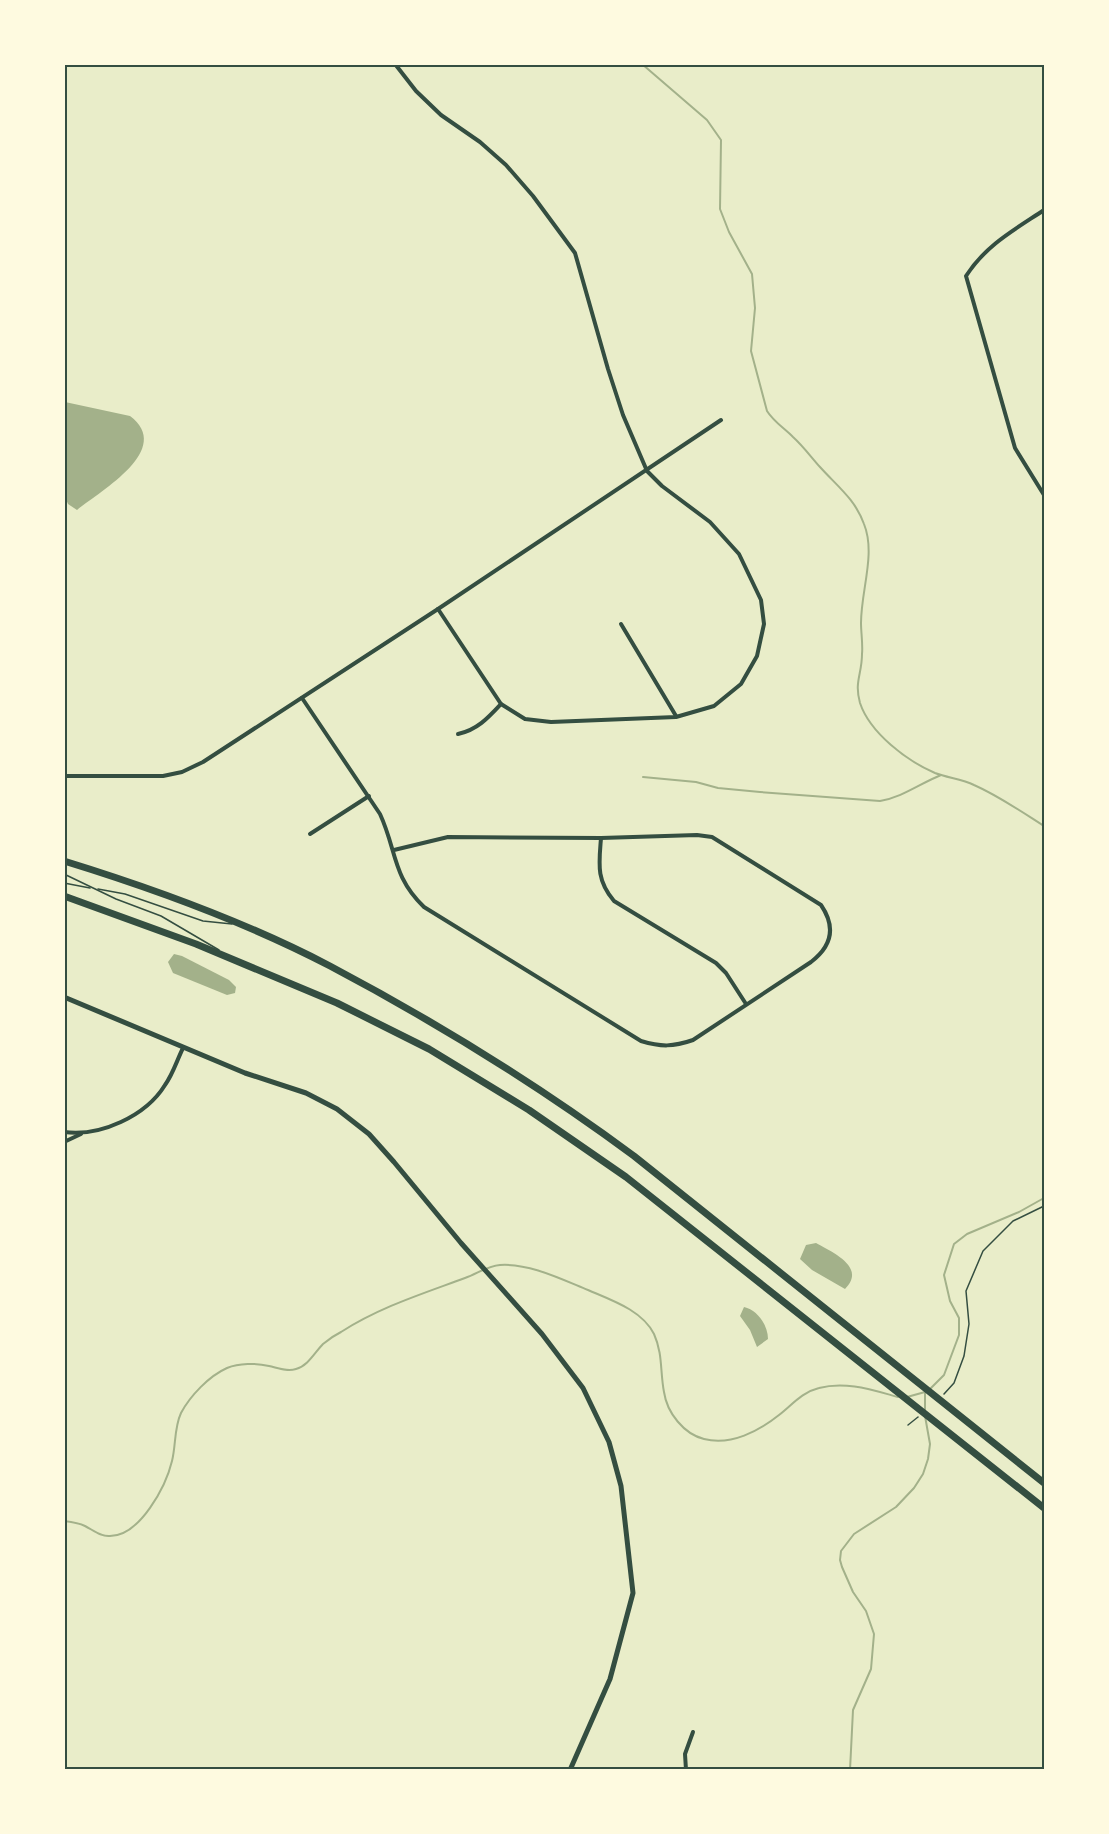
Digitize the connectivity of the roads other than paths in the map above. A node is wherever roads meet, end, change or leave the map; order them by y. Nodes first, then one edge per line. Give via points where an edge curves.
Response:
1 (395, 64) edge
2 (1044, 210) edge
3 (721, 420) dead end
4 (647, 471) junction
5 (1044, 495) edge
6 (438, 609) junction
7 (621, 624) dead end
8 (302, 698) junction
9 (501, 704) junction
10 (676, 717) junction
11 (458, 734) dead end
12 (64, 776) edge
13 (369, 796) junction
14 (310, 834) dead end
15 (601, 838) junction
16 (394, 850) junction
17 (64, 861) edge
18 (64, 874) edge
19 (64, 883) edge
20 (93, 888) junction
21 (64, 896) edge
22 (239, 925) junction
23 (233, 958) junction
24 (64, 998) edge
25 (746, 1004) junction
26 (183, 1048) junction
27 (64, 1132) edge
28 (82, 1134) junction
29 (64, 1142) edge
30 (1044, 1483) edge
31 (1044, 1508) edge
32 (693, 1732) dead end
33 (570, 1770) edge
34 (686, 1770) edge

1 - 4 street via 416,92 441,115 506,165 575,253 623,415
2 - 5 street via 986,250 966,276 1015,448
3 - 4 street
4 - 6 street
4 - 10 street via 711,522 739,554 761,600 764,624 757,656 741,684 714,706
6 - 8 street
6 - 9 street
7 - 10 street
8 - 12 street via 182,772 163,776
8 - 13 street
9 - 10 street via 525,719 551,722
9 - 11 street via 473,730
13 - 14 street
13 - 16 street
15 - 16 street via 448,837
15 - 25 street via 601,880 614,901 716,963
15 - 25 street via 712,837 821,905 830,927 829,943 821,955
16 - 25 street via 402,880 424,907 641,1041 660,1047 676,1046 693,1040
17 - 22 highway
18 - 20 lane
19 - 20 lane
20 - 22 lane via 125,894 203,921
20 - 23 lane via 161,916
21 - 23 highway
22 - 30 highway via 329,965 529,1083 634,1156
23 - 31 highway via 378,1022 529,1110 626,1177
24 - 26 main road
26 - 28 street via 165,1085 152,1101 116,1123
26 - 33 main road via 306,1093 337,1109 369,1134 542,1334 583,1388 609,1442 621,1486 633,1593 610,1679
27 - 28 street
28 - 29 street
32 - 34 street via 685,1754

